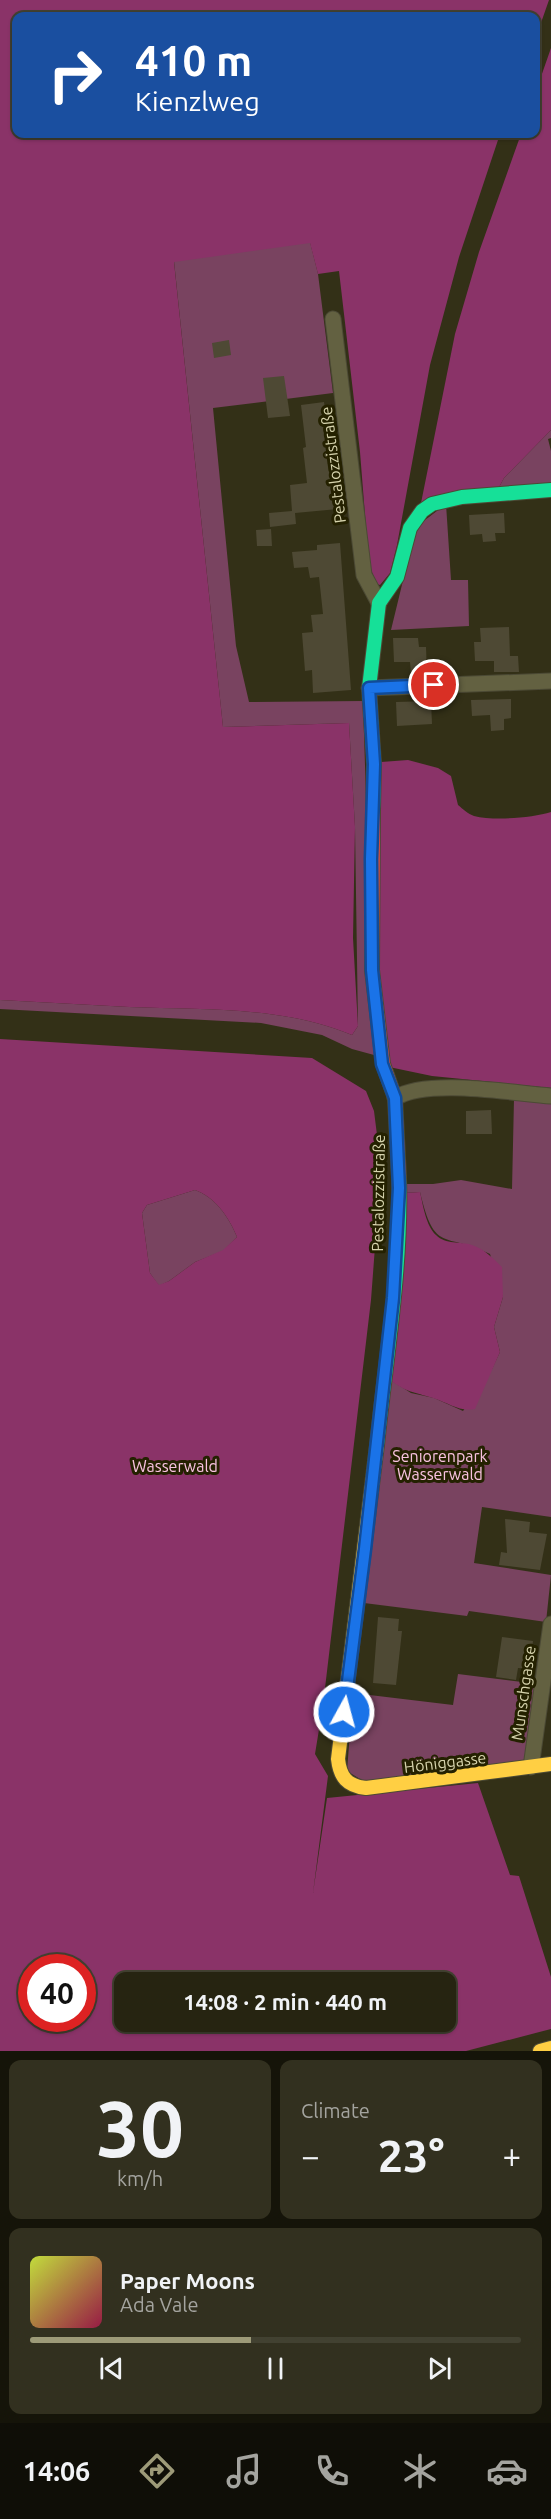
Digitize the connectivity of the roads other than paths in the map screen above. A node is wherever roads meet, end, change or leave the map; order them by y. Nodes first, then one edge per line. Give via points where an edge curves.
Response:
1 (333, 319) dead end
2 (551, 490) edge
3 (379, 603) junction
4 (551, 681) edge
5 (369, 688) junction
6 (551, 1096) edge
7 (395, 1098) junction
8 (551, 1624) edge
9 (551, 1764) edge
10 (531, 1767) junction
11 (344, 1782) joint
12 (551, 2048) edge
13 (540, 2051) edge

1 - 3 street, Pestalozzistraße via 364,575
2 - 3 street, Pestalozzistraße via 462,497 432,504 410,528 397,577
3 - 5 street, Pestalozzistraße
4 - 5 street
5 - 7 street, Pestalozzistraße via 374,764 372,970 382,1064
6 - 7 street via 427,1088
7 - 11 street, Pestalozzistraße via 399,1188 393,1298 338,1759
8 - 10 street, Munschgasse
9 - 10 street, Höniggasse
10 - 11 street, Höniggasse via 366,1788
12 - 13 street

